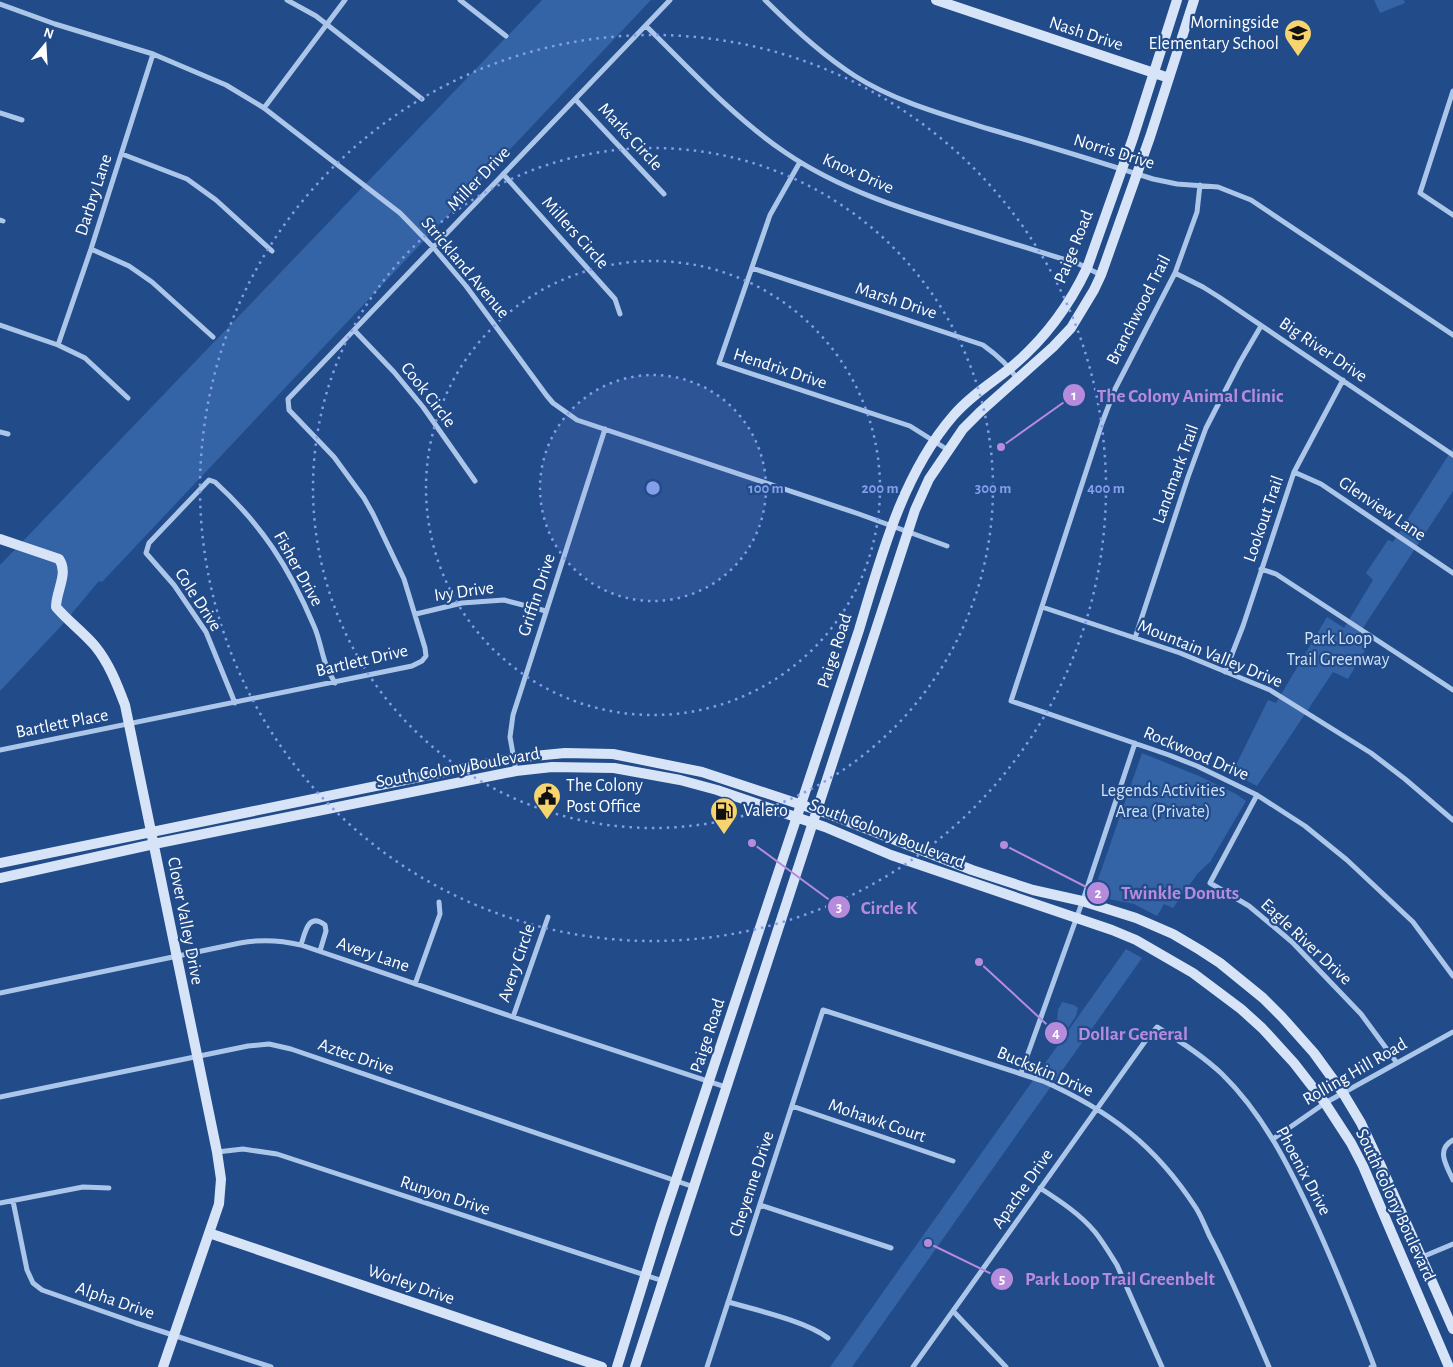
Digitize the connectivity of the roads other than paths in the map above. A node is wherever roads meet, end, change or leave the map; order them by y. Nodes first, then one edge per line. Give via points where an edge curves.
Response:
1 (287, 0) edge
2 (345, 0) edge
3 (460, 0) edge
4 (670, 0) edge
5 (765, 0) edge
6 (936, 0) edge
7 (1177, 0) edge
8 (1194, 0) edge
9 (0, 4) edge
10 (326, 25) junction
11 (646, 26) junction
12 (506, 36) dead end
13 (153, 54) junction
14 (1154, 73) junction
15 (1169, 78) junction
16 (1452, 95) edge
17 (422, 99) dead end
18 (575, 99) junction
19 (264, 108) junction
20 (0, 113) edge
21 (22, 120) dead end
22 (122, 154) junction
23 (800, 162) junction
24 (1122, 169) junction
25 (503, 174) junction
26 (1137, 174) junction
27 (1200, 185) junction
28 (664, 194) dead end
29 (1453, 215) edge
30 (433, 247) junction
31 (91, 249) junction
32 (272, 251) dead end
33 (752, 268) junction
34 (1087, 268) junction
35 (1175, 273) junction
36 (1101, 275) junction
37 (620, 314) dead end
38 (0, 325) edge
39 (1262, 326) junction
40 (354, 330) junction
41 (1453, 335) edge
42 (213, 337) dead end
43 (58, 345) junction
44 (1010, 368) junction
45 (1018, 380) junction
46 (1343, 380) junction
47 (128, 398) dead end
48 (288, 400) joint
49 (606, 429) junction
50 (0, 432) edge
51 (8, 434) dead end
52 (934, 441) junction
53 (948, 450) junction
54 (1453, 455) edge
55 (1294, 472) junction
56 (475, 481) dead end
57 (893, 526) junction
58 (908, 532) junction
59 (0, 539) edge
60 (149, 543) joint
61 (947, 546) dead end
62 (1261, 569) junction
63 (1453, 573) edge
64 (1042, 607) junction
65 (546, 612) junction
66 (416, 614) junction
67 (1135, 638) junction
68 (846, 670) junction
69 (1225, 672) junction
70 (862, 676) junction
71 (335, 683) junction
72 (1453, 690) edge
73 (1011, 701) joint
74 (234, 703) junction
75 (129, 724) junction
76 (1135, 743) junction
77 (0, 750) edge
78 (583, 753) junction
79 (513, 758) junction
80 (649, 760) junction
81 (593, 767) junction
82 (516, 771) junction
83 (647, 773) junction
84 (364, 788) junction
85 (1257, 795) junction
86 (366, 801) junction
87 (802, 805) junction
88 (818, 810) junction
89 (797, 818) junction
90 (1453, 820) edge
91 (813, 823) junction
92 (151, 832) junction
93 (154, 844) junction
94 (902, 844) junction
95 (906, 860) junction
96 (0, 863) edge
97 (972, 870) junction
98 (0, 878) edge
99 (968, 882) junction
100 (1082, 901) junction
101 (439, 902) dead end
102 (548, 917) dead end
103 (1076, 918) junction
104 (762, 924) junction
105 (779, 927) junction
106 (301, 945) junction
107 (320, 951) junction
108 (176, 957) junction
109 (1453, 976) edge
110 (415, 984) junction
111 (0, 992) edge
112 (823, 1010) joint
113 (513, 1017) junction
114 (1157, 1027) joint
115 (1453, 1032) edge
116 (197, 1056) junction
117 (1397, 1063) junction
118 (1021, 1073) junction
119 (710, 1081) junction
120 (727, 1087) junction
121 (1343, 1093) junction
122 (0, 1097) edge
123 (1326, 1103) junction
124 (792, 1106) junction
125 (1097, 1109) junction
126 (1273, 1139) junction
127 (1453, 1140) edge
128 (217, 1152) junction
129 (953, 1161) dead end
130 (1453, 1180) edge
131 (676, 1181) junction
132 (694, 1187) junction
133 (109, 1188) dead end
134 (1040, 1188) junction
135 (13, 1201) junction
136 (0, 1203) edge
137 (760, 1205) junction
138 (209, 1233) junction
139 (1453, 1244) edge
140 (891, 1248) dead end
141 (1422, 1257) junction
142 (645, 1276) junction
143 (663, 1281) junction
144 (728, 1302) junction
145 (954, 1310) junction
146 (1453, 1329) edge
147 (174, 1335) junction
148 (828, 1338) dead end
149 (1373, 1366) edge
150 (163, 1367) edge
151 (271, 1367) edge
152 (602, 1367) edge
153 (617, 1367) edge
154 (635, 1367) edge
155 (707, 1367) edge
156 (913, 1367) edge
157 (1006, 1367) edge
158 (1162, 1367) edge
159 (1269, 1367) edge
160 (1449, 1367) edge

1 - 10 street
2 - 10 street
3 - 12 street
4 - 11 street, Miller Drive
5 - 24 street, Norris Drive via 826,55 856,77 880,89 947,116
6 - 14 main road, Nash Drive
7 - 14 main road, Paige Road
8 - 15 main road, Paige Road
9 - 13 street, Strickland Avenue
10 - 17 street
10 - 19 street
11 - 18 street, Miller Drive
11 - 23 street, Knox Drive via 737,113
13 - 19 street, Strickland Avenue via 226,85
13 - 22 street, Darbry Lane
14 - 15 main road, Nash Drive
14 - 24 main road, Paige Road
15 - 26 main road, Paige Road
16 - 29 street via 1420,193
18 - 25 street, Miller Drive
18 - 28 street, Marks Circle
19 - 30 street, Strickland Avenue via 400,214
20 - 21 street
22 - 31 street, Darbry Lane
22 - 32 street via 187,179 216,200
23 - 33 street, Hendrix Drive via 770,215
23 - 34 street, Knox Drive via 854,190 910,212
24 - 26 street, Norris Drive
24 - 34 main road, Paige Road
25 - 30 street, Miller Drive
25 - 37 street, Millers Circle via 615,298
26 - 27 street, Norris Drive via 1177,184
26 - 36 main road, Paige Road
27 - 35 street, Branchwood Trail via 1197,212
27 - 41 street, Norris Drive via 1218,187 1251,200
30 - 40 street, Miller Drive
30 - 49 street, Strickland Avenue via 553,403 577,420
31 - 42 street via 129,266 152,282
31 - 43 street, Darbry Lane
33 - 44 street, Marsh Drive via 974,342 995,353
33 - 52 street, Hendrix Drive via 719,364 910,426
34 - 36 street, Knox Drive
34 - 44 main road, Paige Road via 1054,322
35 - 39 street, Big River Drive via 1203,287
35 - 64 street, Branchwood Trail via 1115,389
36 - 45 main road, Paige Road via 1071,328
38 - 43 street
39 - 46 street, Big River Drive
39 - 67 street, Landmark Trail via 1206,428
40 - 48 street, Miller Drive
40 - 56 street, Cook Circle via 423,406
43 - 47 street via 86,358
44 - 45 street, Marsh Drive
44 - 52 main road, Paige Road via 967,401
45 - 53 main road, Paige Road via 963,429
46 - 54 street, Big River Drive
46 - 55 street, Lookout Trail
48 - 66 street, Bartlett Drive via 289,410 334,457 364,498 394,556
49 - 57 street, Strickland Avenue
49 - 65 street, Griffin Drive
50 - 51 street
52 - 53 street, Hendrix Drive
52 - 57 main road, Paige Road via 913,478
53 - 58 main road, Paige Road via 929,479
55 - 62 street, Lookout Trail
55 - 63 street, Glenview Lane via 1321,484
57 - 58 street, Strickland Avenue
57 - 68 main road, Paige Road
58 - 61 street, Strickland Avenue
58 - 70 main road, Paige Road
59 - 75 main road, Clover Valley Drive via 59,559 63,564 56,607 103,656 119,688
60 - 71 street, Fisher Drive via 209,480 215,482 256,524 289,573 315,628 325,664
60 - 74 street, Cole Drive via 146,553 174,584 206,632
62 - 69 street, Lookout Trail
62 - 72 street via 1276,574
64 - 67 street, Mountain Valley Drive
64 - 73 street, Branchwood Trail
65 - 66 street, Ivy Drive via 504,600 462,603
65 - 79 street, Griffin Drive via 513,715 510,737
66 - 71 street, Bartlett Drive via 425,648 426,656 422,661
67 - 69 street, Mountain Valley Drive
68 - 70 main road
68 - 87 main road, Paige Road
69 - 90 street, Mountain Valley Drive via 1270,690 1371,753
70 - 88 main road, Paige Road
71 - 74 street, Bartlett Drive
73 - 76 street, Rockwood Drive
74 - 75 street, Bartlett Drive
75 - 77 street, Bartlett Place
75 - 92 main road, Clover Valley Drive
76 - 85 street, Rockwood Drive via 1197,766
76 - 100 street
78 - 79 main road, South Colony Boulevard
78 - 80 main road, South Colony Boulevard
78 - 81 main road
79 - 82 street, Griffin Drive
79 - 84 main road, South Colony Boulevard
80 - 83 main road
80 - 87 main road, South Colony Boulevard via 702,772
81 - 82 main road, South Colony Boulevard
81 - 83 main road, South Colony Boulevard
82 - 86 main road, South Colony Boulevard
83 - 89 main road, South Colony Boulevard via 716,790
84 - 86 main road
84 - 92 main road, South Colony Boulevard
85 - 109 street, Rockwood Drive via 1347,860 1413,922
85 - 117 street, Eagle River Drive via 1210,883 1249,906 1292,942 1361,1014
86 - 93 main road, South Colony Boulevard
87 - 88 main road, South Colony Boulevard
87 - 89 main road, Paige Road
88 - 91 main road, Paige Road
88 - 94 main road, South Colony Boulevard
89 - 91 main road, South Colony Boulevard
89 - 104 main road, Paige Road
91 - 95 main road, South Colony Boulevard
91 - 105 main road, Paige Road
92 - 93 main road, Clover Valley Drive
92 - 96 main road, South Colony Boulevard
93 - 98 main road, South Colony Boulevard
93 - 108 main road, Clover Valley Drive
94 - 95 main road
94 - 97 main road, South Colony Boulevard
95 - 99 main road, South Colony Boulevard
97 - 99 main road
97 - 100 main road, South Colony Boulevard via 1033,890
99 - 103 main road, South Colony Boulevard
100 - 103 street
100 - 121 main road, South Colony Boulevard via 1173,934 1220,963 1282,1017
101 - 110 street via 440,914
102 - 113 street, Avery Circle
103 - 118 street
103 - 123 main road, South Colony Boulevard via 1136,940 1212,986 1276,1042
104 - 105 main road
104 - 119 main road, Paige Road
105 - 120 main road, Paige Road
106 - 107 street, Avery Lane
106 - 107 street via 308,925 319,921 325,925 326,931
106 - 108 street, Avery Lane via 285,941 254,941
107 - 110 street, Avery Lane
108 - 111 street, Avery Lane
108 - 116 main road, Clover Valley Drive
110 - 113 street, Avery Lane
112 - 118 street, Buckskin Drive
112 - 124 street, Cheyenne Drive
113 - 119 street, Avery Lane
114 - 125 street, Apache Drive
114 - 126 street, Phoenix Drive via 1186,1044 1222,1075
115 - 117 street, Rolling Hill Road
116 - 122 street, Aztec Drive
116 - 128 main road, Clover Valley Drive
116 - 131 street, Aztec Drive via 260,1044 280,1046
117 - 121 street, Rolling Hill Road
118 - 125 street, Buckskin Drive
119 - 120 street, Avery Lane
119 - 131 main road, Paige Road
120 - 132 main road, Paige Road
121 - 123 street, Rolling Hill Road
121 - 141 main road, South Colony Boulevard via 1361,1123
123 - 126 street, Rolling Hill Road
123 - 160 main road, South Colony Boulevard via 1363,1166
124 - 129 street, Mohawk Court
124 - 137 street, Cheyenne Drive
125 - 134 street, Apache Drive
125 - 159 street, Buckskin Drive via 1148,1148 1197,1210
126 - 149 street, Phoenix Drive via 1333,1263
127 - 130 street via 1444,1148 1442,1156
128 - 138 main road, Clover Valley Drive via 221,1191
128 - 142 street, Runyon Drive via 243,1149 277,1154
131 - 132 street, Aztec Drive
131 - 142 main road, Paige Road
132 - 143 main road, Paige Road
133 - 135 street via 83,1186
134 - 145 street, Apache Drive
134 - 158 street via 1082,1219 1108,1251
135 - 136 street
135 - 147 street, Alpha Drive via 33,1283 42,1290
137 - 140 street
137 - 144 street, Cheyenne Drive
138 - 147 main road, Clover Valley Drive
138 - 152 main road, Worley Drive
139 - 141 street
141 - 146 main road, South Colony Boulevard
142 - 143 street, Runyon Drive
142 - 153 main road, Paige Road
143 - 154 main road, Paige Road
144 - 148 street via 805,1325
144 - 155 street, Cheyenne Drive
145 - 156 street, Apache Drive
145 - 157 street
147 - 150 main road, Clover Valley Drive
147 - 151 street, Alpha Drive

